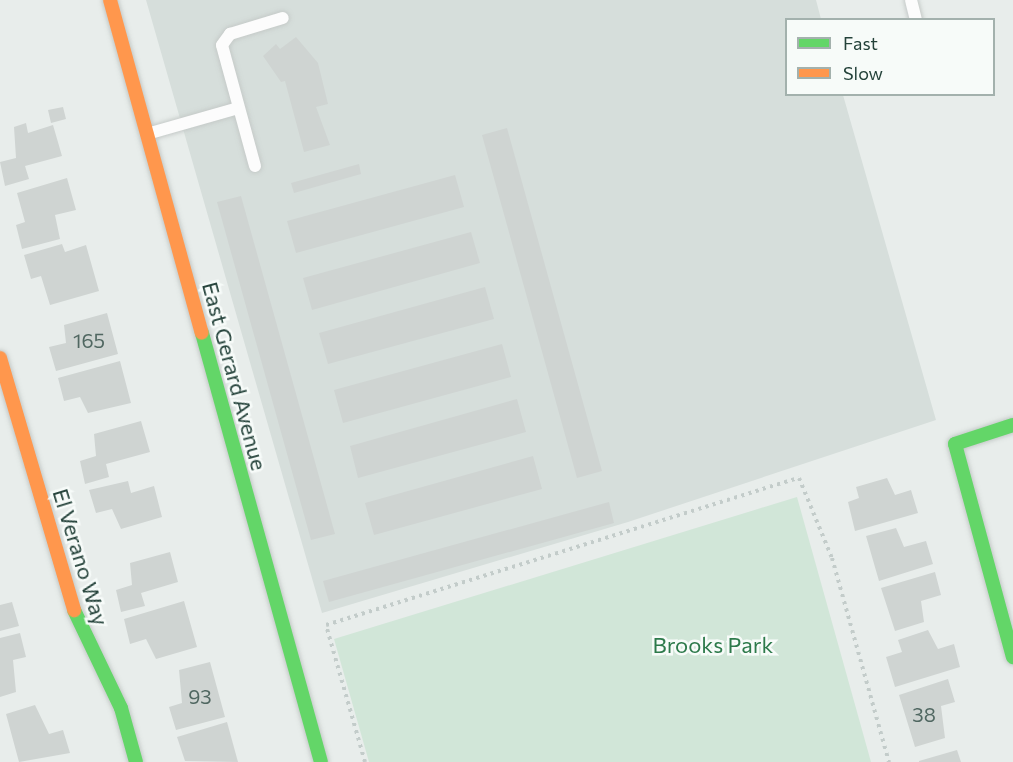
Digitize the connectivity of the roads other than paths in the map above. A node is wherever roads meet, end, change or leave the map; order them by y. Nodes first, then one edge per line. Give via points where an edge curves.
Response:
1 (110, 0) edge
2 (911, 0) edge
3 (283, 18) dead end
4 (916, 18) edge
5 (238, 108) junction
6 (147, 135) junction
7 (255, 166) dead end
8 (0, 358) edge
9 (1013, 425) edge
10 (1013, 657) edge
11 (136, 762) edge
12 (321, 762) edge

1 - 6 street, East Gerard Avenue
2 - 4 lane
3 - 5 lane via 230,34 222,45
5 - 6 lane
5 - 7 lane
6 - 12 street, East Gerard Avenue
8 - 11 street, El Verano Way via 74,610 121,708
9 - 10 street via 955,444

